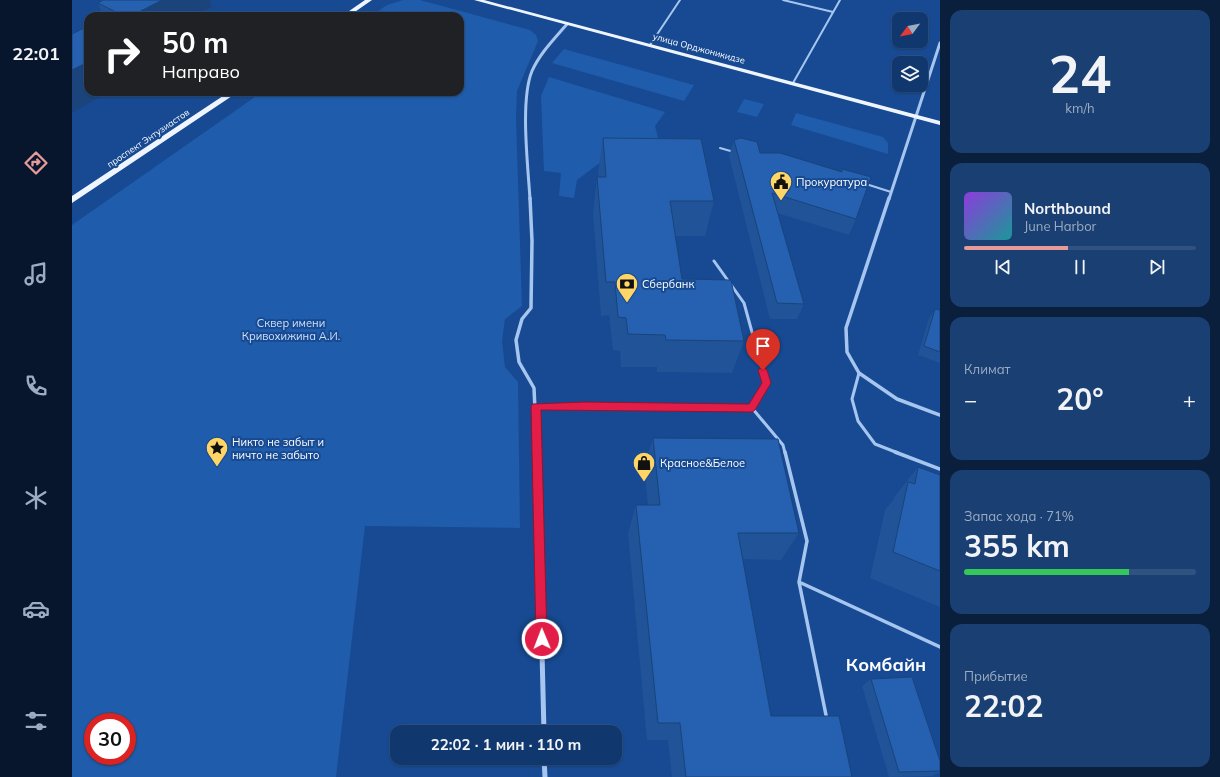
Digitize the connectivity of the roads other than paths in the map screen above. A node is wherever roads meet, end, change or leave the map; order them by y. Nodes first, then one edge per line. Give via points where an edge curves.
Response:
1 (369, 0) edge
2 (477, 0) edge
3 (680, 0) edge
4 (783, 0) edge
5 (840, 0) edge
6 (351, 12) edge
7 (833, 12) junction
8 (567, 24) junction
9 (940, 43) edge
10 (650, 45) junction
11 (793, 84) junction
12 (228, 96) edge
13 (915, 117) junction
14 (940, 123) edge
15 (720, 148) dead end
16 (735, 152) edge
17 (860, 182) edge
18 (891, 192) junction
19 (72, 200) edge
20 (714, 261) dead end
21 (859, 373) junction
22 (536, 406) junction
23 (752, 408) junction
24 (940, 415) edge
25 (940, 469) edge
26 (799, 582) junction
27 (940, 647) edge
28 (828, 722) edge
29 (544, 725) edge
30 (544, 765) edge
31 (545, 777) edge

1 - 6 main road
2 - 8 main road, улица Орджоникидзе
3 - 10 lane
4 - 7 lane
5 - 7 lane
7 - 11 lane
8 - 10 main road, улица Орджоникидзе
8 - 22 street via 550,42 533,70 527,99 532,241 531,308 522,319 516,340 519,362 530,377
9 - 13 street
10 - 11 main road, улица Орджоникидзе
11 - 13 main road, улица Орджоникидзе
12 - 19 main road, проспект Энтузиастов
13 - 14 main road, улица Орджоникидзе
13 - 18 street
15 - 16 lane
17 - 18 lane
18 - 21 street via 846,328 847,352
20 - 23 lane via 744,303 766,383
21 - 24 street via 897,399
21 - 25 lane via 852,399 858,421 876,444
22 - 23 lane
22 - 29 street
23 - 26 lane via 783,445 807,541
26 - 27 lane
26 - 28 lane
30 - 31 street

